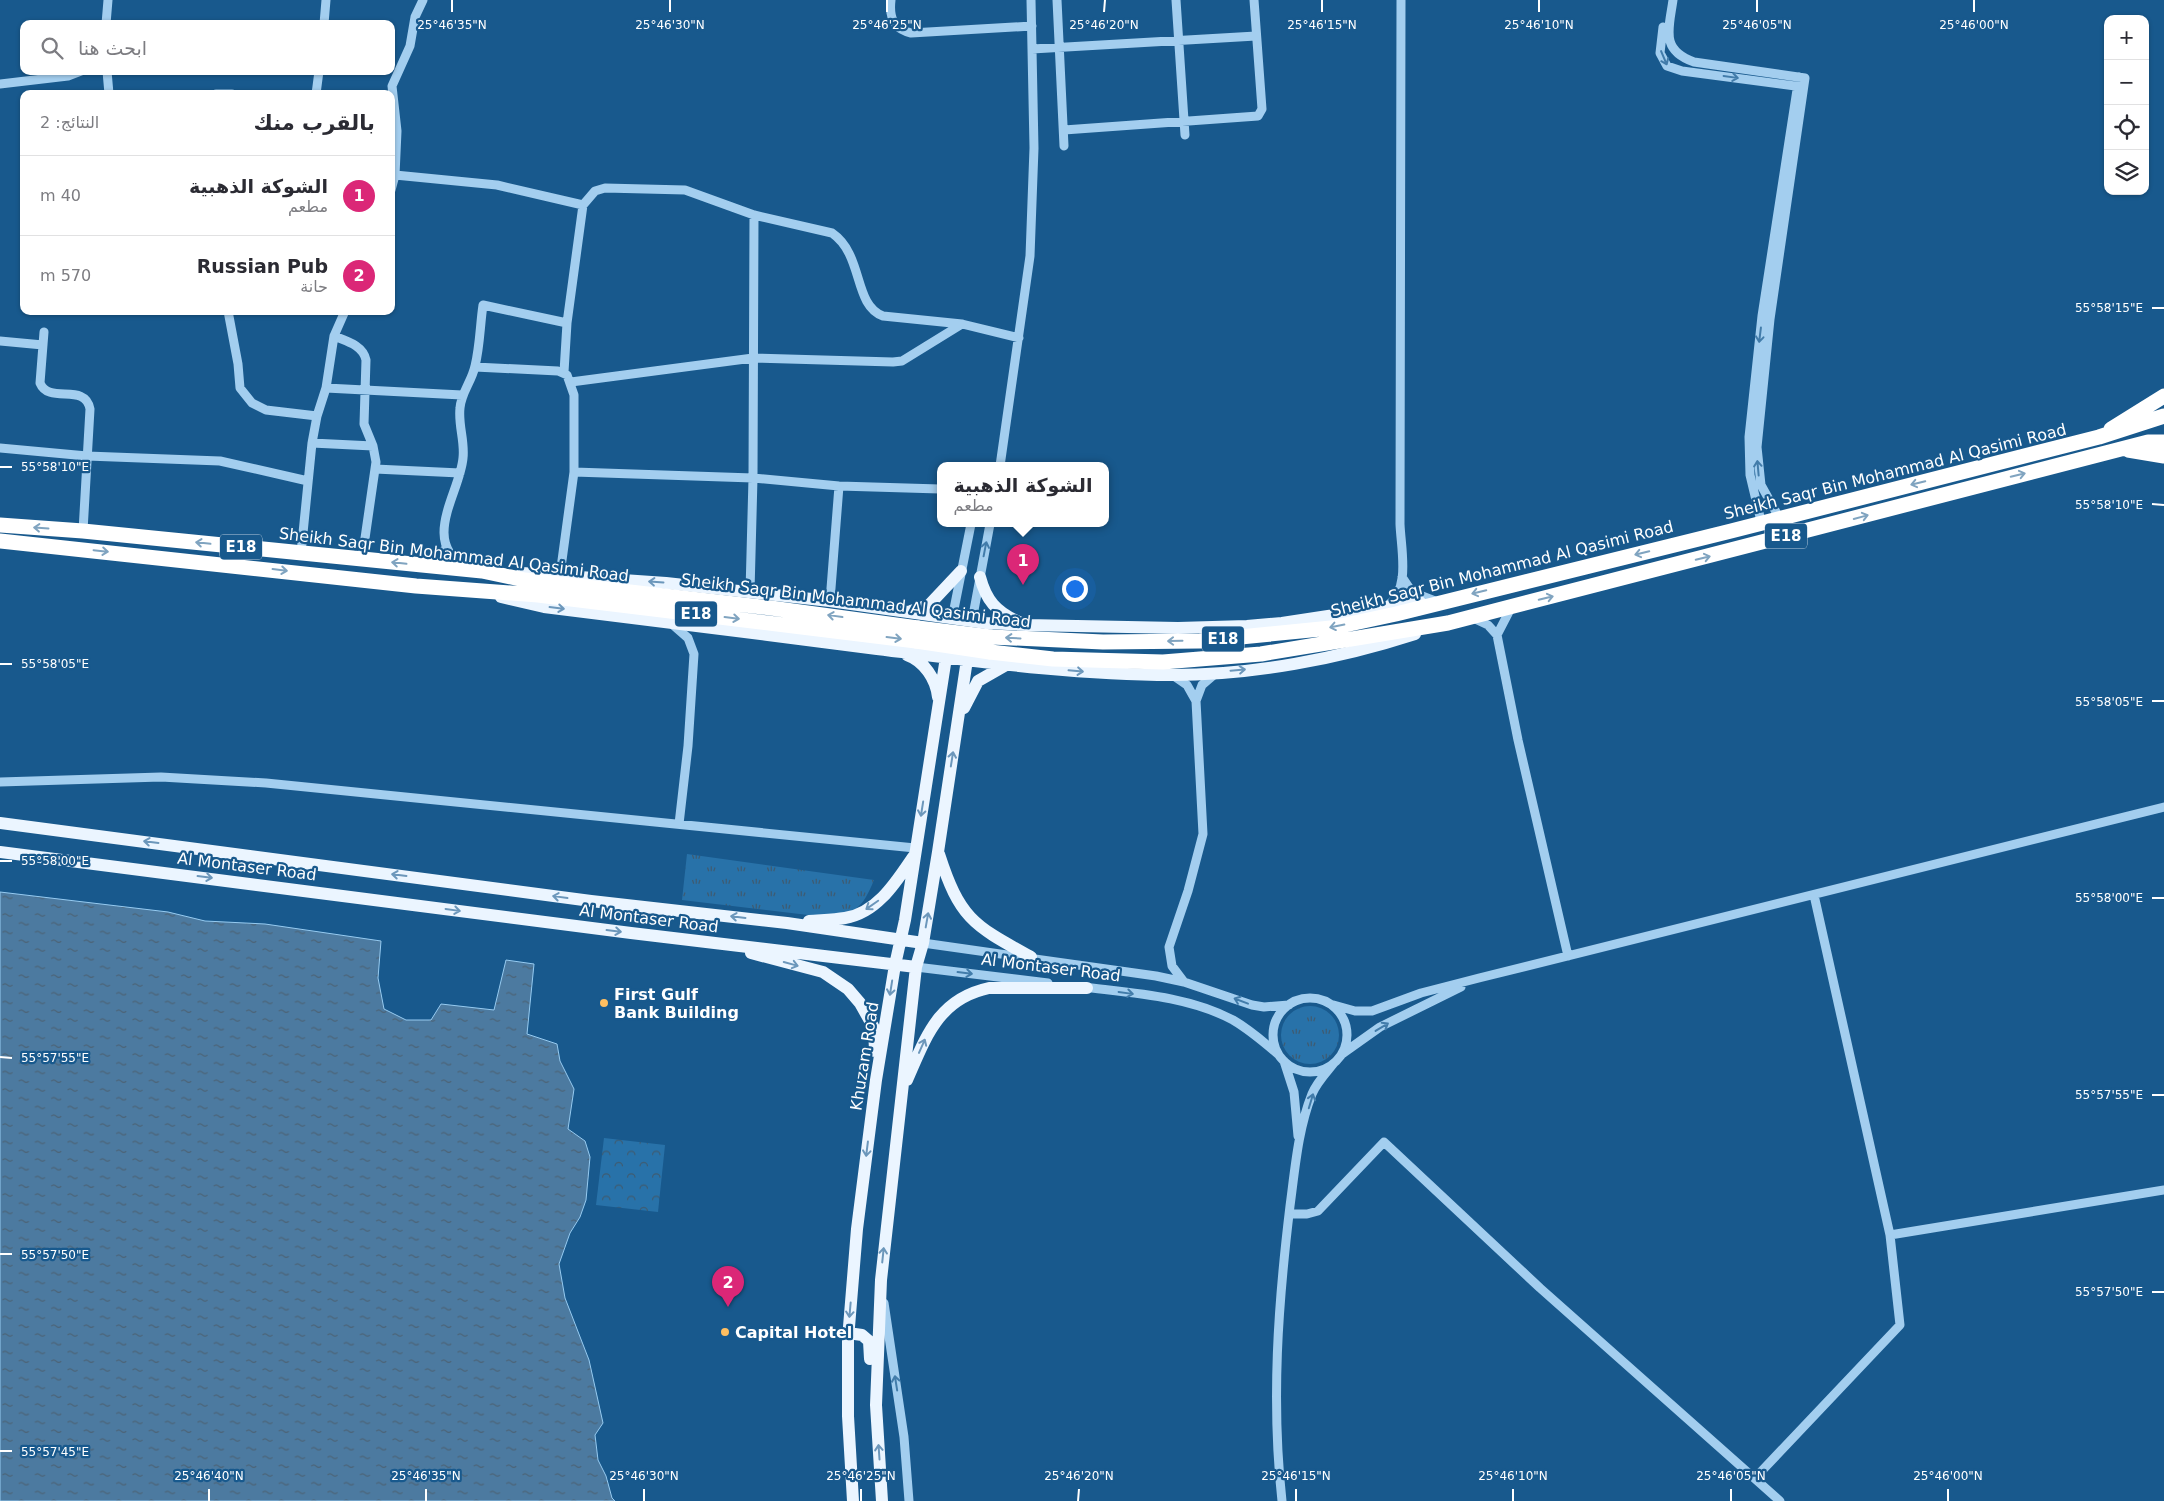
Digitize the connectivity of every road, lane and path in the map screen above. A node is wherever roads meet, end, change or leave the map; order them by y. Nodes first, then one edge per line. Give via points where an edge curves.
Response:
1 (108, 0) edge
2 (326, 0) edge
3 (416, 0) edge
4 (423, 0) edge
5 (891, 0) edge
6 (1031, 0) edge
7 (1057, 0) edge
8 (1176, 0) edge
9 (1254, 0) edge
10 (1401, 0) edge
11 (1667, 0) edge
12 (1672, 0) edge
13 (415, 16) junction
14 (106, 20) edge
15 (324, 20) edge
16 (1032, 26) junction
17 (1256, 36) junction
18 (1179, 39) junction
19 (1060, 47) junction
20 (1032, 49) junction
21 (71, 75) edge
22 (107, 75) edge
23 (318, 75) edge
24 (0, 84) edge
25 (1800, 84) junction
26 (109, 90) edge
27 (317, 90) edge
28 (392, 90) edge
29 (1184, 122) junction
30 (1064, 130) junction
31 (1185, 135) dead end
32 (1064, 146) dead end
33 (395, 175) edge
34 (583, 205) junction
35 (754, 216) junction
36 (229, 315) edge
37 (343, 315) edge
38 (567, 324) junction
39 (962, 324) junction
40 (44, 332) dead end
41 (334, 336) junction
42 (1019, 338) junction
43 (0, 341) edge
44 (43, 345) junction
45 (753, 358) junction
46 (475, 367) junction
47 (564, 372) junction
48 (571, 382) junction
49 (326, 388) junction
50 (365, 390) junction
51 (462, 395) junction
52 (2164, 396) edge
53 (317, 416) junction
54 (2164, 416) edge
55 (2099, 437) junction
56 (2164, 442) edge
57 (312, 443) junction
58 (373, 446) junction
59 (0, 448) edge
60 (2124, 449) junction
61 (87, 456) junction
62 (2164, 456) edge
63 (998, 462) edge
64 (376, 469) junction
65 (574, 472) junction
66 (460, 473) junction
67 (753, 478) junction
68 (308, 481) junction
69 (839, 486) junction
70 (937, 490) edge
71 (1776, 512) dead end
72 (1760, 517) dead end
73 (0, 525) edge
74 (970, 527) edge
75 (989, 527) edge
76 (83, 531) junction
77 (0, 541) edge
78 (447, 547) junction
79 (301, 553) junction
80 (362, 559) junction
81 (429, 566) junction
82 (476, 571) junction
83 (961, 571) junction
84 (560, 575) junction
85 (980, 577) junction
86 (1402, 577) junction
87 (475, 591) junction
88 (750, 592) junction
89 (1452, 599) junction
90 (1435, 601) junction
91 (830, 602) junction
92 (1386, 606) junction
93 (1512, 606) junction
94 (906, 612) junction
95 (1470, 617) junction
96 (952, 619) junction
97 (972, 621) junction
98 (667, 622) junction
99 (1448, 623) junction
100 (1026, 625) junction
101 (917, 634) junction
102 (1497, 635) junction
103 (898, 651) junction
104 (946, 658) junction
105 (967, 660) junction
106 (1009, 664) junction
107 (1217, 672) junction
108 (1173, 675) junction
109 (1196, 701) junction
110 (938, 709) junction
111 (958, 721) junction
112 (0, 782) edge
113 (2164, 807) edge
114 (0, 823) edge
115 (679, 824) junction
116 (915, 851) junction
117 (0, 852) edge
118 (938, 852) junction
119 (1814, 894) junction
120 (787, 923) junction
121 (900, 940) junction
122 (710, 942) junction
123 (922, 944) junction
124 (1568, 956) junction
125 (1031, 957) junction
126 (895, 965) junction
127 (916, 968) junction
128 (1479, 978) junction
129 (1184, 982) junction
130 (1087, 988) junction
131 (1330, 1004) junction
132 (1288, 1005) junction
133 (1342, 1054) junction
134 (1281, 1057) junction
135 (1334, 1063) junction
136 (876, 1080) junction
137 (902, 1091) junction
138 (1298, 1144) junction
139 (2164, 1190) edge
140 (1289, 1214) junction
141 (1890, 1236) junction
142 (881, 1280) junction
143 (848, 1333) junction
144 (876, 1405) junction
145 (1755, 1478) junction
146 (853, 1501) edge
147 (882, 1501) edge
148 (908, 1501) edge
149 (1282, 1501) edge
150 (1780, 1501) edge

1 - 14 street
2 - 15 street
3 - 13 street
4 - 13 street
5 - 16 street via 892,21 911,33
6 - 16 street
7 - 19 street
8 - 18 street
9 - 17 street
10 - 86 street
11 -> 25 street via 1660,53 1667,66 1682,71
12 - 25 street via 1668,36 1674,50 1683,58
13 - 28 street via 410,46
16 - 20 street
17 - 18 street
17 - 29 street via 1262,108 1258,116
18 - 19 street
18 - 29 street
19 - 20 street
19 - 30 street
20 - 42 street via 1033,207
21 - 24 street
22 - 26 street
23 - 27 street
71 -> 25 street via 1761,485 1757,446
25 -> 72 street via 1762,316 1749,437 1750,475
29 - 30 street
29 - 31 street
30 - 32 street
33 - 34 street via 497,185
34 - 35 street via 599,189 675,188
34 - 38 street
35 - 39 street via 832,233 842,240 849,250 868,305 875,313
35 - 45 street
36 - 53 street via 240,388 252,403 266,410
37 - 41 street
38 - 46 street via 483,305
38 - 47 street
39 - 42 street
39 - 45 street via 902,361
40 - 44 street
41 - 49 street
41 - 50 street via 364,353
42 - 63 street
43 - 44 street
44 - 61 street via 41,387 49,392 80,395 89,402
45 - 48 street
45 - 67 street
46 - 47 street
46 - 51 street
47 - 48 street
48 - 65 street via 574,395
49 - 50 street
49 - 53 street
50 - 51 street
50 - 58 street via 364,424
51 - 66 street via 459,410 463,457
52 - 55 highway
53 - 57 street
54 - 55 highway, Sheikh Saqr Bin Mohammad Al Qasimi Road / E18
55 -> 89 highway, Sheikh Saqr Bin Mohammad Al Qasimi Road / E18
56 - 60 highway, Sheikh Saqr Bin Mohammad Al Qasimi Road / E18 via 2148,442
57 - 58 street
57 - 68 street
58 - 64 street
59 - 61 street
60 - 62 highway
93 -> 60 highway, Sheikh Saqr Bin Mohammad Al Qasimi Road / E18
61 - 68 street via 220,461
61 - 76 street
64 - 66 street
64 - 80 street
65 - 67 street
65 - 84 street
66 - 78 street via 445,511
67 - 69 street
67 - 88 street
68 - 79 street
69 - 70 street
69 - 91 street
76 -> 73 highway, Sheikh Saqr Bin Mohammad Al Qasimi Road / E18
74 - 83 street
85 -> 75 street
79 -> 76 highway, Sheikh Saqr Bin Mohammad Al Qasimi Road / E18
77 -> 87 highway, Sheikh Saqr Bin Mohammad Al Qasimi Road / E18
78 - 81 street
78 - 82 street via 456,560
79 - 80 highway, Sheikh Saqr Bin Mohammad Al Qasimi Road / E18
81 -> 80 highway, Sheikh Saqr Bin Mohammad Al Qasimi Road / E18
81 - 82 highway, Sheikh Saqr Bin Mohammad Al Qasimi Road / E18
82 - 84 main road
101 -> 82 highway, Sheikh Saqr Bin Mohammad Al Qasimi Road / E18 via 771,608 525,580
83 - 94 main road via 929,605
83 - 96 street
88 -> 84 main road
85 - 97 street
85 - 100 main road via 991,604 999,612
86 - 90 street via 1412,592
86 - 92 street via 1397,597
87 -> 98 main road via 544,607
87 -> 101 highway, Sheikh Saqr Bin Mohammad Al Qasimi Road / E18
88 - 91 main road
89 - 90 main road
89 -> 101 highway, Sheikh Saqr Bin Mohammad Al Qasimi Road / E18, bridge via 1331,628 1200,641 1103,642
90 - 92 main road
91 - 94 main road
92 - 100 main road via 1247,626
93 - 95 highway, Sheikh Saqr Bin Mohammad Al Qasimi Road / E18
93 - 102 street
94 - 96 main road
95 - 99 highway, Sheikh Saqr Bin Mohammad Al Qasimi Road / E18
95 - 102 street
96 - 97 main road
96 - 104 main road, Khuzam Road
97 - 100 main road
97 - 105 main road
98 - 103 main road
98 - 115 street via 684,633 694,654
99 - 101 highway, Sheikh Saqr Bin Mohammad Al Qasimi Road / E18, bridge via 1260,654 1163,662 1053,659 990,652
107 -> 99 main road via 1316,659 1399,639
102 - 124 street
103 - 104 main road
103 - 110 main road via 912,657 930,674 938,694
104 - 105 main road
104 - 110 main road, Khuzam Road
105 - 106 main road
105 - 111 main road
106 -> 108 main road via 1110,674
106 - 111 main road via 978,680
107 - 108 main road
107 - 109 street via 1202,685
108 - 109 street via 1187,686
109 - 129 street via 1203,834 1193,875 1168,947 1172,966
110 -> 116 main road, Khuzam Road
118 -> 111 main road
112 - 115 street via 161,777 266,783
113 - 119 street
120 -> 114 main road, Al Montaser Road via 591,901
115 - 116 street
116 -> 120 main road via 892,888 872,907 847,918
116 - 121 main road, Khuzam Road
117 -> 122 main road, Al Montaser Road
123 -> 118 main road
118 - 125 main road via 954,895 972,921
119 - 124 street
119 - 141 street
120 - 121 main road, Al Montaser Road
121 - 123 main road, Al Montaser Road
121 - 126 main road, Khuzam Road
122 - 126 main road, Al Montaser Road
122 -> 136 main road via 823,972 848,989 874,1028
123 - 125 street, Al Montaser Road
123 - 127 main road
124 - 128 street
125 - 129 street, Al Montaser Road
126 - 127 main road, Al Montaser Road
126 -> 136 main road, Khuzam Road
127 -> 130 street, Al Montaser Road
127 - 137 main road
128 - 131 street via 1421,993 1372,1011 1355,1011
133 -> 128 street via 1380,1027
132 -> 129 street, Al Montaser Road via 1252,1006
130 -> 134 street, Al Montaser Road via 1187,1002 1251,1031
137 -> 130 main road via 928,1031 958,999 989,988
131 - 132 street via 1309,998
131 - 133 street via 1344,1021 1346,1044
132 - 134 street via 1280,1013 1273,1035
133 - 135 street
134 - 135 street via 1300,1071 1312,1072
134 - 138 street via 1294,1092
138 -> 135 street via 1312,1096
136 -> 143 main road, Khuzam Road
142 -> 137 main road
138 - 140 street
139 - 141 street
140 - 145 street via 1318,1211 1384,1142 1540,1288
140 - 149 street via 1278,1305 1276,1362 1277,1453
141 - 145 street via 1900,1325
142 - 144 main road
148 -> 142 street via 904,1437
143 - 144 main road via 862,1335 869,1340 869,1386
143 - 146 main road, Khuzam Road
147 -> 144 main road
145 - 150 street

